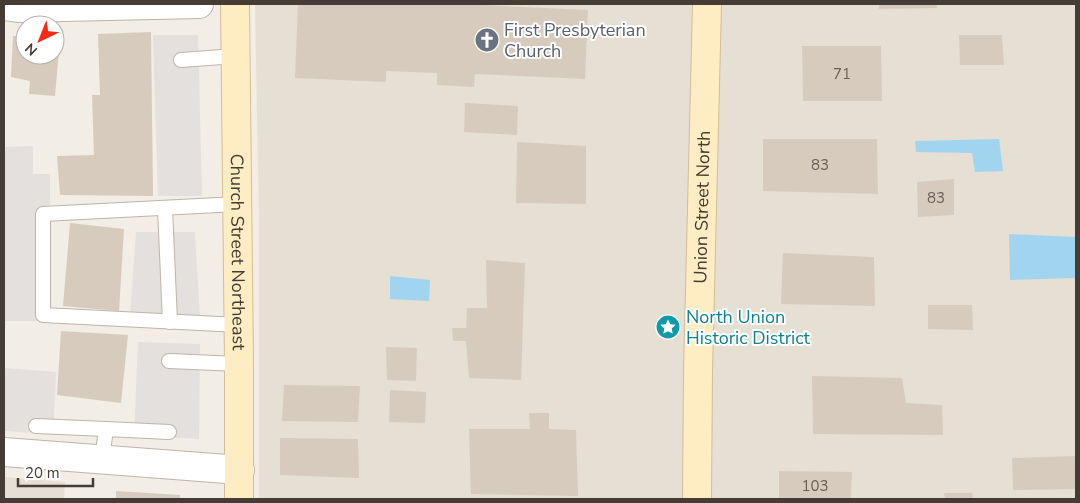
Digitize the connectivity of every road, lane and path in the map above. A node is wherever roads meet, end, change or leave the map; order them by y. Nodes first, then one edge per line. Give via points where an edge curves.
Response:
1 (157, 4) edge
2 (198, 4) edge
3 (235, 4) edge
4 (707, 4) edge
5 (4, 6) edge
6 (236, 56) junction
7 (181, 60) dead end
8 (238, 204) junction
9 (165, 208) junction
10 (170, 322) junction
11 (239, 326) junction
12 (169, 361) dead end
13 (240, 364) junction
14 (36, 426) dead end
15 (106, 429) junction
16 (169, 432) dead end
17 (4, 452) edge
18 (102, 459) junction
19 (240, 470) junction
20 (239, 499) edge
21 (697, 499) edge

1 - 2 street
1 - 5 street
3 - 6 main road, Church Street Northeast
4 - 21 main road, Union Street North
6 - 7 lane
6 - 8 main road, Church Street Northeast
8 - 9 lane
8 - 11 main road, Church Street Northeast
9 - 10 lane
9 - 10 lane via 43,214 43,315
10 - 11 lane
11 - 13 main road, Church Street Northeast
12 - 13 lane
13 - 19 main road, Church Street Northeast
14 - 15 lane
15 - 16 lane
15 - 18 lane
17 - 18 street
18 - 19 street
19 - 20 main road, Church Street Northeast

